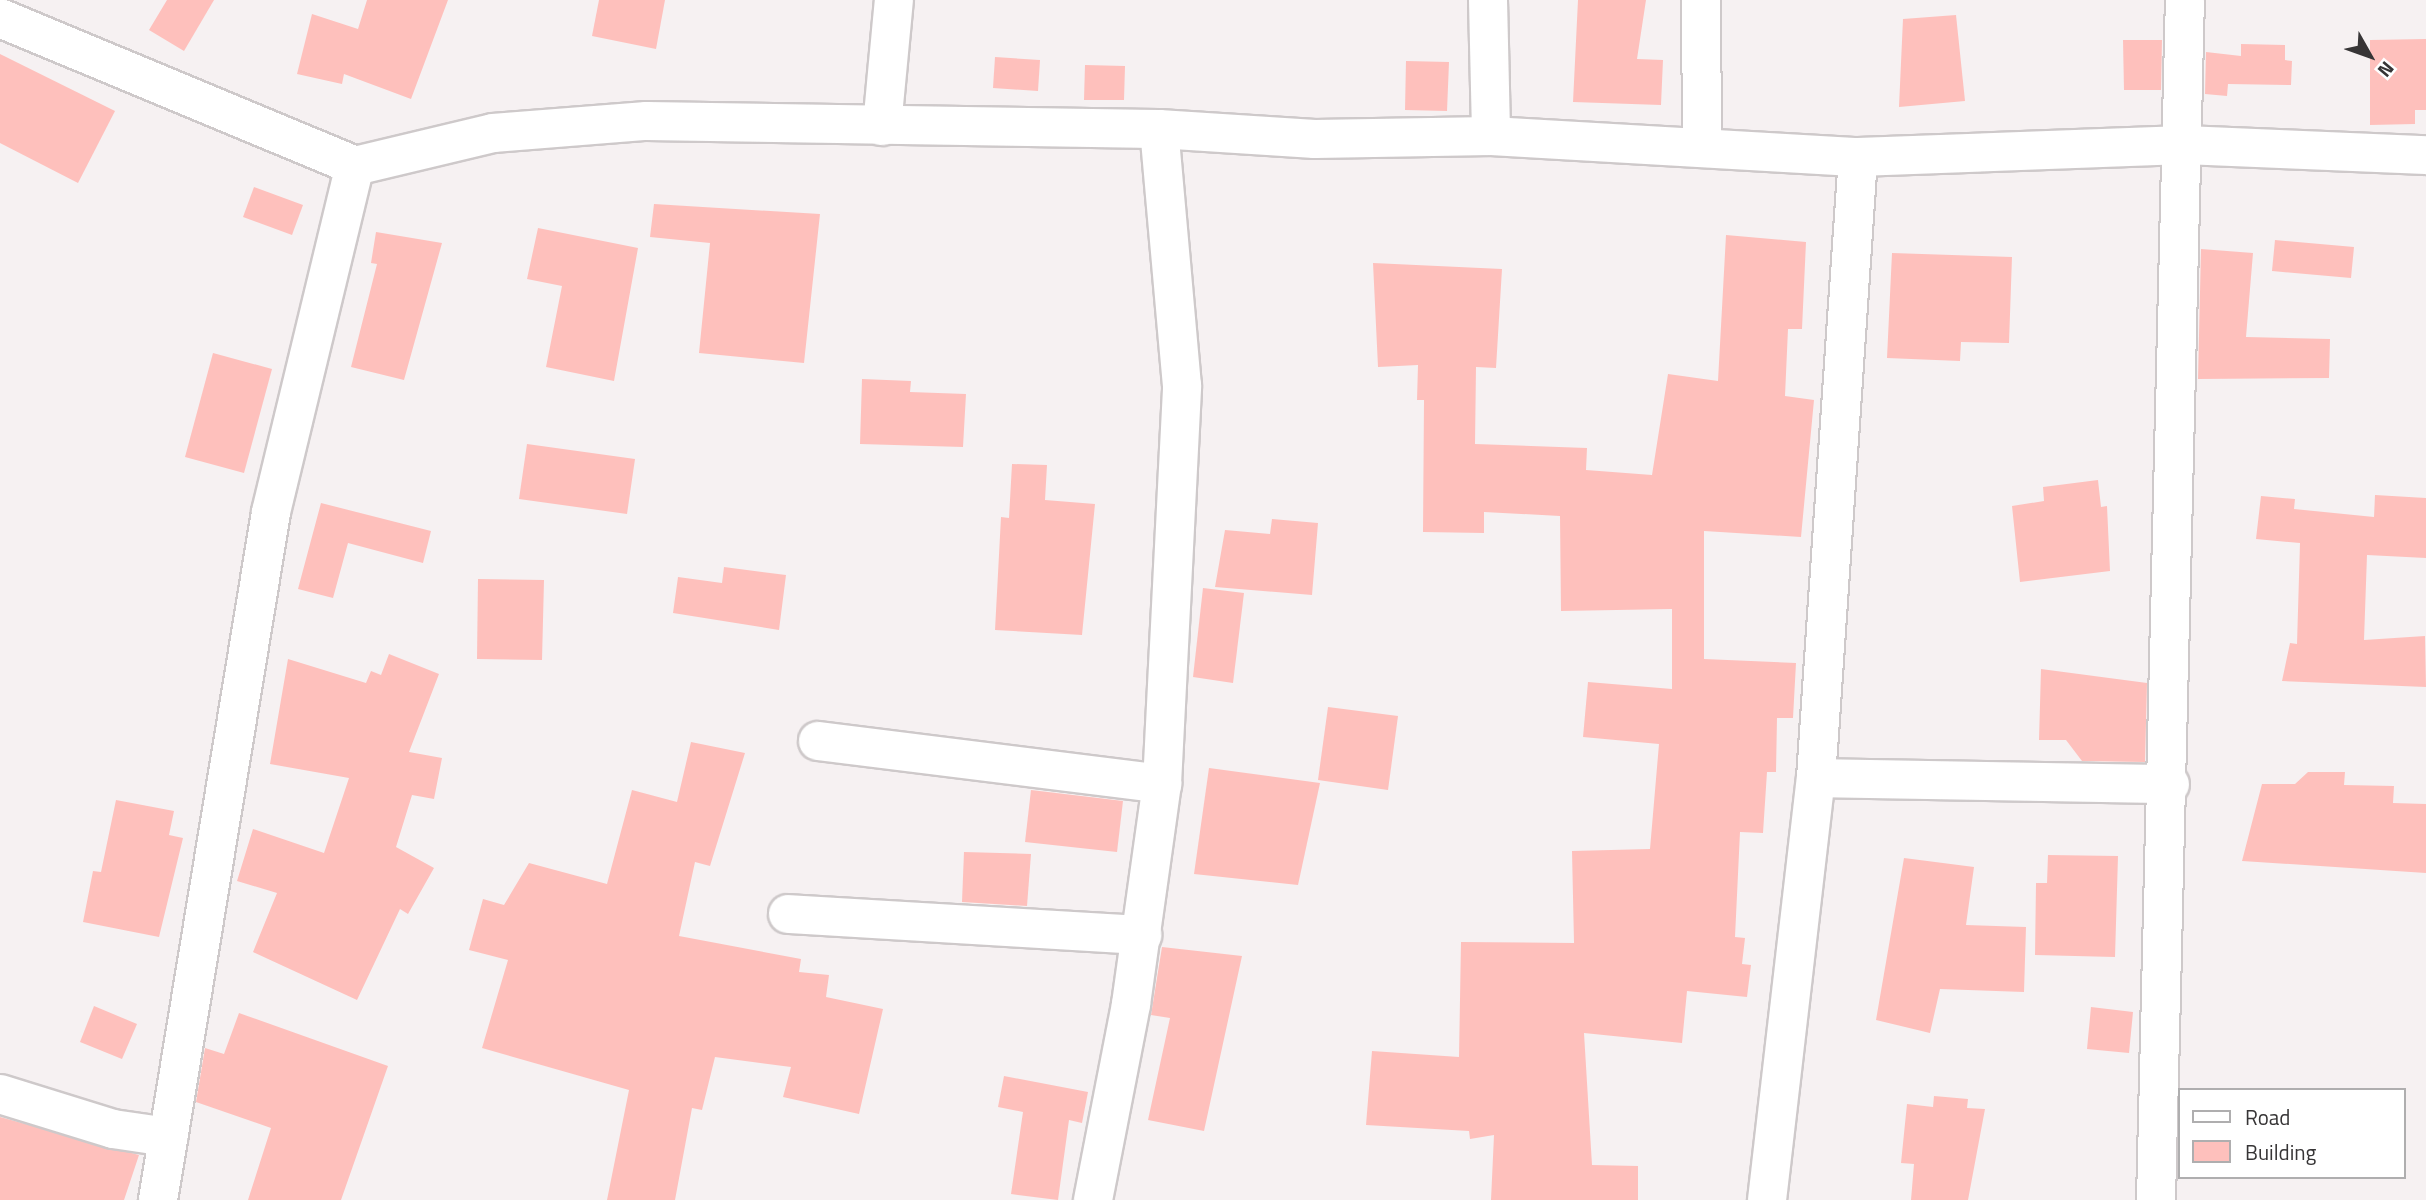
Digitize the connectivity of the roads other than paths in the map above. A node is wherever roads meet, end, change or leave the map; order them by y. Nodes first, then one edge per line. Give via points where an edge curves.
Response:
1 (894, 0) edge
2 (1489, 0) edge
3 (1701, 0) edge
4 (2185, 0) edge
5 (0, 18) edge
6 (882, 126) junction
7 (1159, 129) junction
8 (1491, 136) junction
9 (2184, 145) junction
10 (1702, 146) junction
11 (2426, 155) edge
12 (1858, 157) junction
13 (355, 166) junction
14 (818, 741) dead end
15 (1816, 778) junction
16 (1162, 784) junction
17 (2170, 784) junction
18 (788, 914) dead end
19 (1142, 935) junction
20 (0, 1094) edge
21 (168, 1137) junction
22 (158, 1200) edge
23 (1093, 1200) edge
24 (1767, 1200) edge
25 (2156, 1200) edge

1 - 6 street
2 - 8 street
3 - 10 street
4 - 9 street
5 - 13 street
6 - 7 street
6 - 13 street via 561,125 440,141
7 - 8 street via 1315,139
7 - 16 street via 1182,386
8 - 10 street
9 - 11 street
9 - 12 street
9 - 17 street
10 - 12 street
12 - 15 street
13 - 21 street via 271,512
14 - 16 street
15 - 17 street
15 - 24 street
16 - 19 street
17 - 25 street
18 - 19 street
19 - 23 street
20 - 21 street via 113,1129
21 - 22 street

